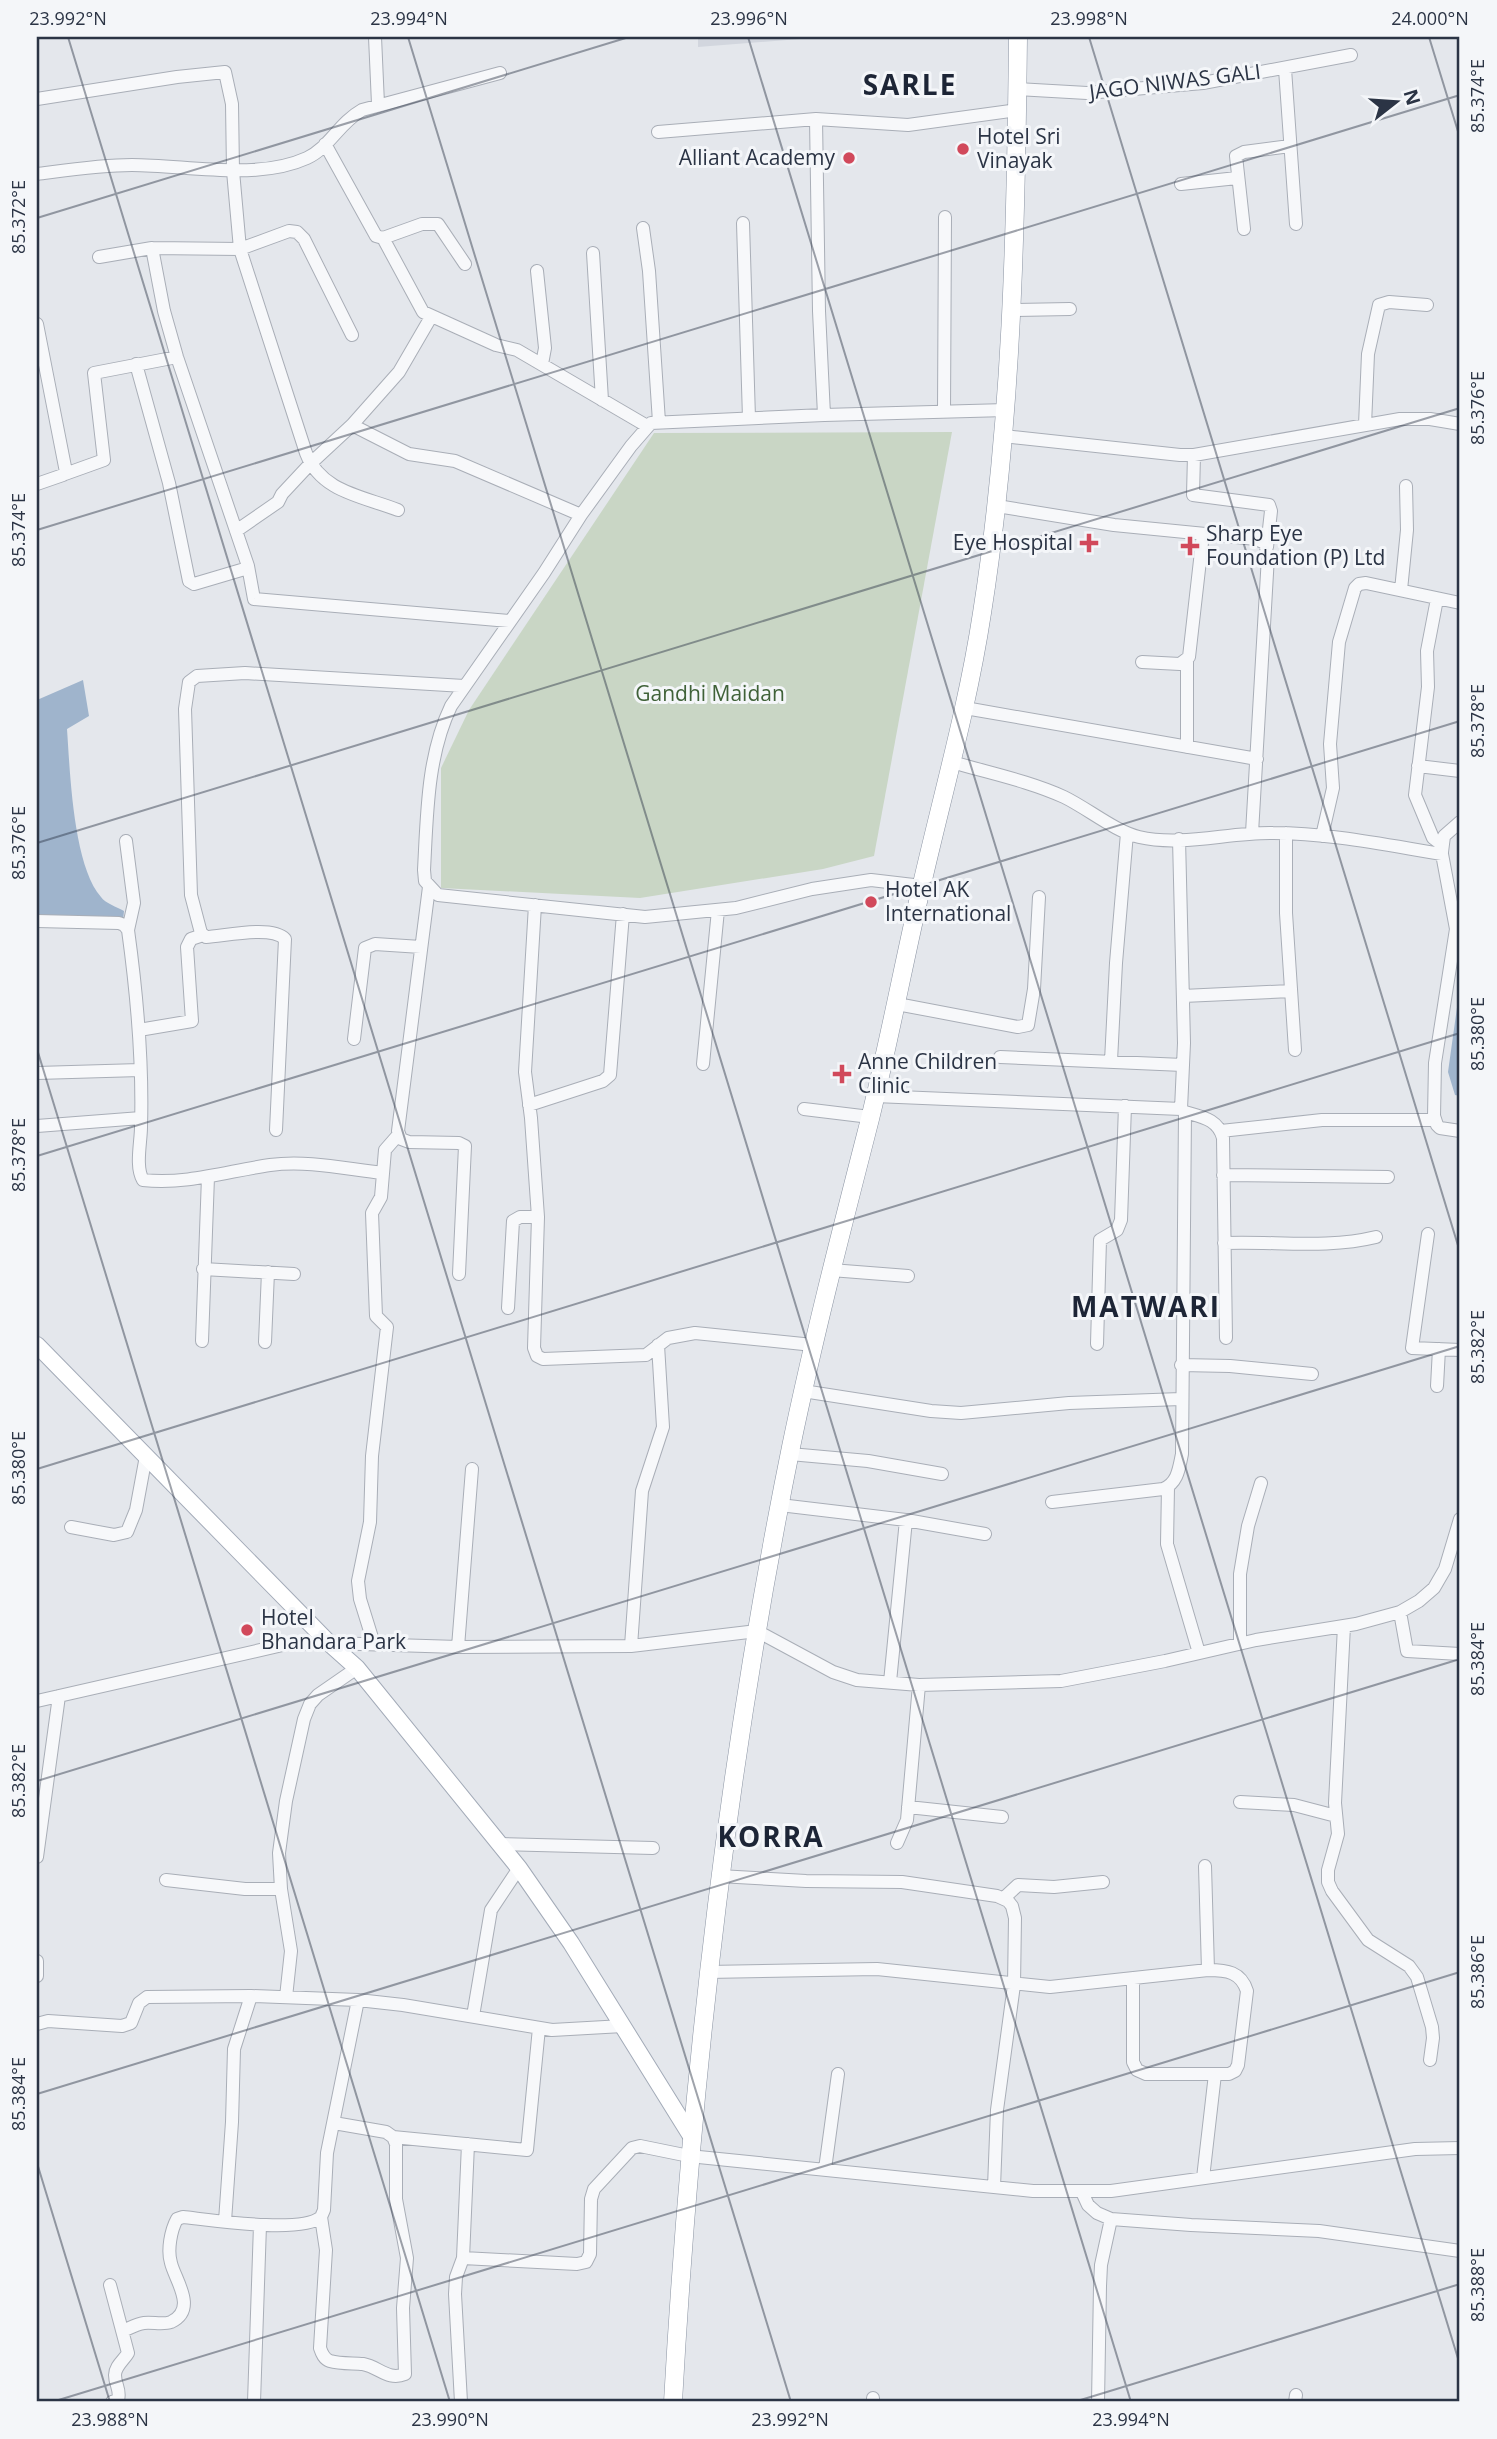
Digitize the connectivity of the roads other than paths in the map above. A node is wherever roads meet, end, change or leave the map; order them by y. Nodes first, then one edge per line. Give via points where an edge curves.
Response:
1 (375, 37) edge
2 (1018, 37) edge
3 (1351, 55) dead end
4 (1285, 69) junction
5 (500, 73) dead end
6 (1017, 89) junction
7 (37, 99) edge
8 (378, 104) junction
9 (1017, 110) junction
10 (816, 119) junction
11 (658, 132) dead end
12 (325, 144) junction
13 (1290, 146) junction
14 (233, 171) junction
15 (37, 174) edge
16 (1237, 177) junction
17 (1181, 184) dead end
18 (945, 217) dead end
19 (743, 223) dead end
20 (1296, 224) dead end
21 (643, 228) dead end
22 (1244, 229) dead end
23 (383, 238) junction
24 (152, 248) junction
25 (240, 249) junction
26 (593, 253) dead end
27 (99, 257) dead end
28 (465, 264) dead end
29 (537, 271) dead end
30 (1427, 305) dead end
31 (1070, 309) dead end
32 (1012, 310) junction
33 (431, 317) junction
34 (37, 324) edge
35 (352, 335) dead end
36 (177, 357) junction
37 (136, 364) junction
38 (542, 364) junction
39 (602, 400) junction
40 (1006, 410) junction
41 (944, 411) junction
42 (824, 415) junction
43 (749, 418) junction
44 (653, 424) junction
45 (1460, 424) edge
46 (352, 425) junction
47 (1365, 425) junction
48 (1003, 436) junction
49 (1194, 455) junction
50 (310, 464) junction
51 (65, 474) junction
52 (37, 484) edge
53 (1406, 486) dead end
54 (997, 506) junction
55 (398, 510) dead end
56 (581, 515) junction
57 (236, 531) junction
58 (1203, 534) junction
59 (1267, 547) junction
60 (248, 568) junction
61 (1401, 590) junction
62 (1437, 599) junction
63 (1460, 603) edge
64 (509, 621) junction
65 (1187, 660) junction
66 (1142, 662) dead end
67 (464, 686) junction
68 (965, 708) junction
69 (1187, 747) junction
70 (1257, 759) junction
71 (952, 762) junction
72 (1418, 766) junction
73 (1460, 771) edge
74 (1460, 822) edge
75 (1128, 833) junction
76 (1252, 833) junction
77 (1286, 833) junction
78 (1322, 836) junction
79 (1178, 839) junction
80 (126, 841) dead end
81 (1442, 849) junction
82 (922, 886) junction
83 (429, 887) junction
84 (1039, 897) dead end
85 (535, 905) junction
86 (719, 910) junction
87 (623, 914) junction
88 (37, 921) edge
89 (1458, 929) edge
90 (128, 930) junction
91 (203, 935) junction
92 (421, 947) junction
93 (1291, 991) junction
94 (1183, 996) junction
95 (897, 1004) junction
96 (139, 1030) junction
97 (354, 1039) dead end
98 (1295, 1050) dead end
99 (1000, 1057) dead end
100 (1111, 1062) junction
101 (703, 1064) dead end
102 (1183, 1065) junction
103 (140, 1070) junction
104 (37, 1073) edge
105 (875, 1096) junction
106 (529, 1105) junction
107 (1125, 1107) junction
108 (804, 1109) dead end
109 (1183, 1110) junction
110 (870, 1117) junction
111 (141, 1118) junction
112 (1434, 1120) junction
113 (37, 1126) edge
114 (276, 1130) dead end
115 (1221, 1131) junction
116 (1460, 1131) edge
117 (399, 1135) junction
118 (383, 1173) junction
119 (1223, 1175) junction
120 (208, 1177) junction
121 (1388, 1177) dead end
122 (538, 1217) junction
123 (1428, 1234) dead end
124 (1376, 1237) dead end
125 (1224, 1243) junction
126 (203, 1269) junction
127 (831, 1270) junction
128 (268, 1272) junction
129 (295, 1274) dead end
130 (459, 1274) dead end
131 (908, 1276) dead end
132 (508, 1307) dead end
133 (1226, 1338) dead end
134 (202, 1341) dead end
135 (265, 1342) dead end
136 (1097, 1344) dead end
137 (37, 1345) edge
138 (657, 1345) junction
139 (813, 1345) junction
140 (1439, 1349) junction
141 (1460, 1350) edge
142 (1181, 1365) junction
143 (1312, 1374) dead end
144 (1437, 1386) dead end
145 (803, 1391) junction
146 (1181, 1399) junction
147 (790, 1454) junction
148 (146, 1456) junction
149 (472, 1469) dead end
150 (942, 1474) dead end
151 (1261, 1483) dead end
152 (1168, 1487) junction
153 (1052, 1502) dead end
154 (780, 1505) junction
155 (1460, 1519) edge
156 (906, 1520) junction
157 (71, 1527) dead end
158 (985, 1534) dead end
159 (1400, 1612) junction
160 (1344, 1626) junction
161 (757, 1631) junction
162 (329, 1643) junction
163 (1240, 1643) junction
164 (374, 1644) junction
165 (631, 1646) junction
166 (458, 1647) junction
167 (1199, 1653) junction
168 (1460, 1654) edge
169 (357, 1668) junction
170 (890, 1682) junction
171 (919, 1685) junction
172 (59, 1696) junction
173 (37, 1701) edge
174 (1240, 1802) dead end
175 (908, 1807) junction
176 (1336, 1816) junction
177 (1002, 1817) dead end
178 (897, 1843) dead end
179 (498, 1844) junction
180 (653, 1847) dead end
181 (37, 1857) edge
182 (1205, 1866) dead end
183 (519, 1868) junction
184 (719, 1876) junction
185 (166, 1880) dead end
186 (1103, 1882) dead end
187 (281, 1889) junction
188 (1004, 1898) junction
189 (37, 1961) edge
190 (1208, 1970) junction
191 (707, 1972) junction
192 (37, 1976) edge
193 (1133, 1978) junction
194 (1014, 1985) junction
195 (251, 1996) junction
196 (286, 1997) junction
197 (358, 2000) junction
198 (473, 2016) junction
199 (37, 2024) edge
200 (623, 2026) junction
201 (539, 2028) junction
202 (1430, 2060) dead end
203 (838, 2074) dead end
204 (1215, 2074) junction
205 (334, 2123) junction
206 (691, 2136) junction
207 (393, 2137) junction
208 (468, 2144) junction
209 (1460, 2148) edge
210 (689, 2156) junction
211 (825, 2169) junction
212 (1203, 2178) junction
213 (993, 2187) junction
214 (1082, 2192) junction
215 (321, 2217) junction
216 (1111, 2218) junction
217 (225, 2221) junction
218 (260, 2225) junction
219 (1460, 2251) edge
220 (463, 2258) junction
221 (110, 2285) dead end
222 (123, 2331) junction
223 (112, 2402) edge
224 (254, 2402) edge
225 (461, 2402) edge
226 (673, 2402) edge
227 (1098, 2402) edge

1 - 8 street
2 - 6 highway
3 - 4 street, JAGO NIWAS GALI
4 - 6 street, JAGO NIWAS GALI via 1203,83 1087,93
4 - 13 street
5 - 8 street
6 - 9 highway
7 - 14 street via 225,72 230,87
8 - 12 street via 347,118
9 - 10 street via 908,125
9 - 32 highway
10 - 11 street
10 - 42 street
12 - 14 street via 290,165
12 - 23 street via 374,233
13 - 16 street via 1238,154
13 - 20 street
14 - 15 street via 131,165
14 - 25 street
16 - 17 street
16 - 22 street
18 - 41 street
19 - 43 street
21 - 44 street via 649,271
23 - 28 street via 422,224 438,224
23 - 33 street via 423,312
24 - 25 street
24 - 27 street
24 - 36 street
25 - 35 street via 297,232
25 - 50 street
26 - 39 street
29 - 38 street via 545,348
30 - 47 street via 1379,305 1368,354
31 - 32 street
32 - 40 highway
33 - 38 street
33 - 46 street via 399,372
34 - 51 street
36 - 37 street
36 - 57 street
37 - 51 street via 94,373 104,460
37 - 60 street via 169,483 188,581 194,584
38 - 39 street
39 - 44 street
40 - 41 street
40 - 48 highway
41 - 42 street
42 - 43 street
43 - 44 street
44 - 56 street
45 - 47 street via 1416,418
46 - 50 street
46 - 56 street via 409,454 455,461
47 - 49 street
48 - 49 street
48 - 54 highway
49 - 59 street via 1193,495 1269,505
50 - 55 street via 329,485
50 - 57 street via 278,502
51 - 52 street
53 - 61 street
54 - 58 street
54 - 68 highway
56 - 64 street
57 - 60 street
58 - 59 street via 1256,539
58 - 65 street
59 - 70 street
60 - 64 street via 254,599
61 - 62 street
61 - 78 street via 1359,584 1342,626 1330,744 1333,788
62 - 63 street
62 - 72 street via 1427,651 1428,687
64 - 67 street
65 - 66 street
65 - 69 street
67 - 83 street via 440,727 435,752 424,870
67 - 91 street via 245,673 192,678 185,709 191,895
68 - 69 street
68 - 71 highway
69 - 70 street
70 - 76 street
71 - 75 street via 1060,796
71 - 82 highway
72 - 73 street
72 - 81 street via 1415,795
74 - 81 street via 1444,836
75 - 79 street
75 - 100 street
76 - 77 street
76 - 79 street
77 - 78 street
77 - 93 street
78 - 81 street
79 - 94 street
80 - 90 street via 134,903
81 - 89 street
82 - 86 street via 872,880
82 - 95 highway
83 - 85 street via 447,898
83 - 92 street
84 - 95 street via 1028,1025 1018,1027
85 - 87 street
85 - 106 street via 525,1072
86 - 87 street
86 - 101 street
87 - 106 street via 610,1075
88 - 90 street via 119,923
89 - 112 street via 1435,1063
90 - 96 street
91 - 96 street via 191,939 187,947 192,1021
91 - 114 street via 257,932 285,937
92 - 97 street via 375,944 365,948
92 - 117 street
93 - 94 street
93 - 98 street
94 - 102 street
95 - 105 highway
96 - 103 street
99 - 100 street
100 - 102 street
102 - 109 street
103 - 104 street
103 - 111 street
105 - 107 street
105 - 110 highway
106 - 122 street
107 - 109 street
107 - 136 street via 1121,1220 1117,1230 1100,1240
108 - 110 street
109 - 115 street via 1214,1122
109 - 142 street
110 - 127 highway
111 - 113 street
111 - 120 street via 139,1171 143,1180
112 - 115 street via 1322,1120
112 - 116 street via 1440,1128
115 - 119 street
117 - 118 street via 386,1147
117 - 130 street via 409,1142 465,1146
118 - 120 street via 288,1164
118 - 164 street via 381,1197 372,1217 376,1316 387,1327 372,1456 370,1522 358,1581
119 - 121 street
119 - 125 street
120 - 126 street
122 - 132 street via 520,1217 513,1222
122 - 138 street via 537,1356 641,1355
123 - 140 street via 1412,1348
124 - 125 street via 1336,1244
125 - 133 street
126 - 128 street
126 - 134 street
127 - 131 street
127 - 139 highway
128 - 129 street
128 - 135 street
137 - 148 main road
138 - 139 street via 695,1333
138 - 165 street via 663,1427 640,1501
139 - 145 highway
140 - 141 street
140 - 144 street
142 - 143 street
142 - 146 street
145 - 146 street via 961,1413
145 - 147 highway
146 - 152 street via 1182,1454 1175,1480
147 - 150 street
147 - 154 highway
148 - 157 street via 127,1532 114,1535
148 - 162 main road
149 - 166 street
151 - 163 street via 1240,1574
152 - 153 street
152 - 167 street via 1167,1544
154 - 156 street
154 - 161 highway
155 - 159 street via 1445,1569 1434,1588
156 - 158 street
156 - 170 street
159 - 160 street
159 - 168 street via 1407,1651
160 - 163 street
160 - 176 street
161 - 165 street
161 - 170 street via 833,1672
161 - 184 highway
162 - 164 street
162 - 169 main road
162 - 172 street via 272,1646
163 - 167 street
164 - 166 street
165 - 166 street
167 - 171 street via 1061,1681
169 - 179 main road
169 - 187 street via 318,1695 307,1710 283,1824
170 - 171 street
171 - 175 street
172 - 173 street
172 - 181 street
174 - 176 street via 1294,1805
175 - 177 street
175 - 178 street
176 - 202 street via 1338,1834 1328,1882 1368,1940 1409,1966 1417,1977 1432,2027
179 - 180 street
179 - 183 main road
182 - 190 street
183 - 198 street via 491,1910
183 - 200 main road
184 - 188 street via 902,1882
184 - 191 highway
185 - 187 street
186 - 188 street via 1021,1885
187 - 196 street via 291,1951
188 - 194 street via 1015,1918
189 - 192 street
190 - 193 street
190 - 204 street via 1235,1973 1248,1991 1238,2065 1229,2074
191 - 194 street via 877,1969
191 - 206 highway
193 - 194 street via 1050,1987
193 - 204 street via 1133,2062 1137,2070 1146,2074
194 - 213 street via 997,2110
195 - 196 street
195 - 199 street via 147,1997 139,2003 131,2022 122,2026
195 - 217 street via 234,2049
196 - 197 street
197 - 198 street
197 - 205 street
198 - 201 street
200 - 201 street
200 - 206 main road
201 - 208 street via 527,2150
203 - 211 street
204 - 212 street
205 - 207 street
205 - 215 street
206 - 210 highway
207 - 208 street
207 - 215 street via 396,2199 407,2258 405,2374 387,2375 374,2367 323,2356 326,2249
208 - 220 street
209 - 212 street via 1415,2149
210 - 211 street
210 - 220 street via 632,2148 594,2189 586,2262
210 - 226 highway
211 - 213 street
212 - 214 street
213 - 214 street
214 - 216 street via 1088,2205
215 - 218 street via 309,2224
216 - 219 street via 1319,2231
216 - 227 street via 1101,2265
217 - 218 street
217 - 222 street via 177,2220 170,2262 184,2291 181,2311 167,2323 147,2323
218 - 224 street
220 - 225 street via 455,2294
221 - 222 street
222 - 223 street via 128,2353 117,2368 120,2394

